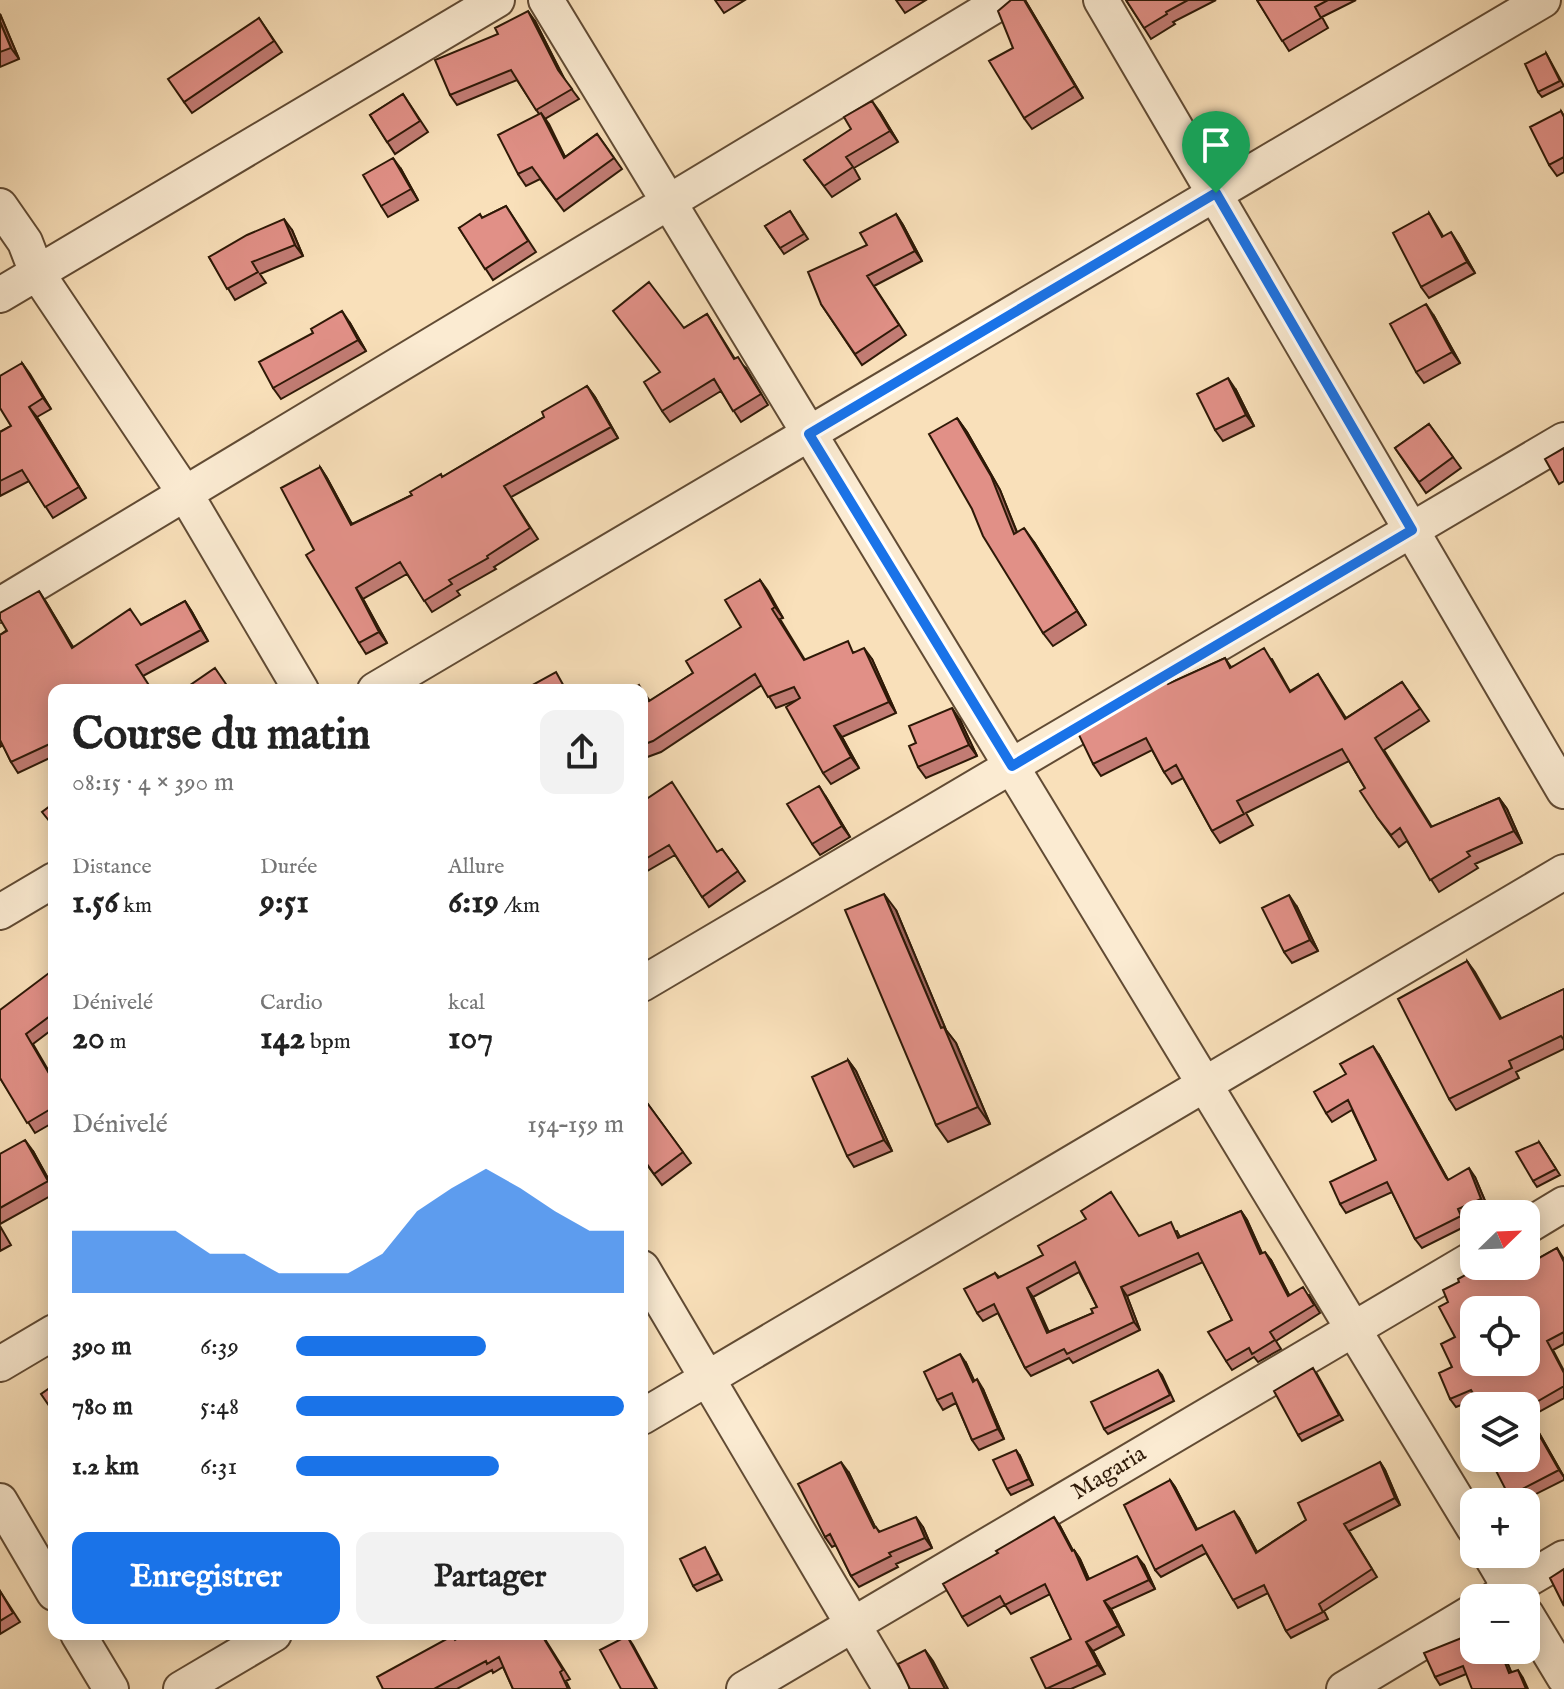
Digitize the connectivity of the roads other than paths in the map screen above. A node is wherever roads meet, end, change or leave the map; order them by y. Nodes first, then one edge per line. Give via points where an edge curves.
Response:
1 (497, 0) edge
2 (546, 0) edge
3 (1004, 0) edge
4 (1101, 0) edge
5 (1543, 0) edge
6 (1216, 193) junction
7 (670, 202) junction
8 (0, 206) edge
9 (37, 273) junction
10 (0, 295) edge
11 (809, 434) junction
12 (1564, 440) edge
13 (186, 495) junction
14 (1412, 530) junction
15 (0, 605) edge
16 (297, 684) edge
17 (385, 684) edge
18 (1012, 766) junction
19 (1564, 791) edge
20 (1564, 872) edge
21 (48, 884) edge
22 (0, 912) edge
23 (648, 980) edge
24 (1205, 1085) junction
25 (1564, 1204) edge
26 (1540, 1219) edge
27 (1460, 1266) edge
28 (648, 1278) edge
29 (1353, 1329) junction
30 (48, 1336) edge
31 (0, 1364) edge
32 (707, 1378) junction
33 (648, 1413) edge
34 (0, 1501) edge
35 (1460, 1505) edge
36 (1564, 1558) edge
37 (48, 1583) edge
38 (1532, 1584) edge
39 (1460, 1619) edge
40 (853, 1625) junction
41 (82, 1640) edge
42 (264, 1640) edge
43 (1540, 1641) edge
44 (1564, 1677) edge
45 (111, 1689) edge
46 (181, 1689) edge
47 (744, 1689) edge
48 (891, 1689) edge
49 (1344, 1689) edge

1 - 9 street
2 - 7 street
3 - 7 street
4 - 6 street
5 - 6 street
6 - 11 street
6 - 14 street
7 - 11 street
7 - 13 street
8 - 9 street via 25,242
9 - 10 street
9 - 13 street
11 - 17 street
11 - 18 street
12 - 14 street
13 - 15 street
13 - 16 street
14 - 18 street
14 - 19 street
18 - 23 street
18 - 24 street
20 - 24 street
21 - 22 street
24 - 29 street
24 - 32 street
25 - 26 street
27 - 29 street, Magaria
28 - 32 street
29 - 35 street
29 - 40 street, Magaria
30 - 31 street
32 - 33 street
32 - 40 street
34 - 37 street
36 - 38 street
39 - 49 street
40 - 47 street, Magaria
40 - 48 street
41 - 45 street
42 - 46 street
43 - 44 street

